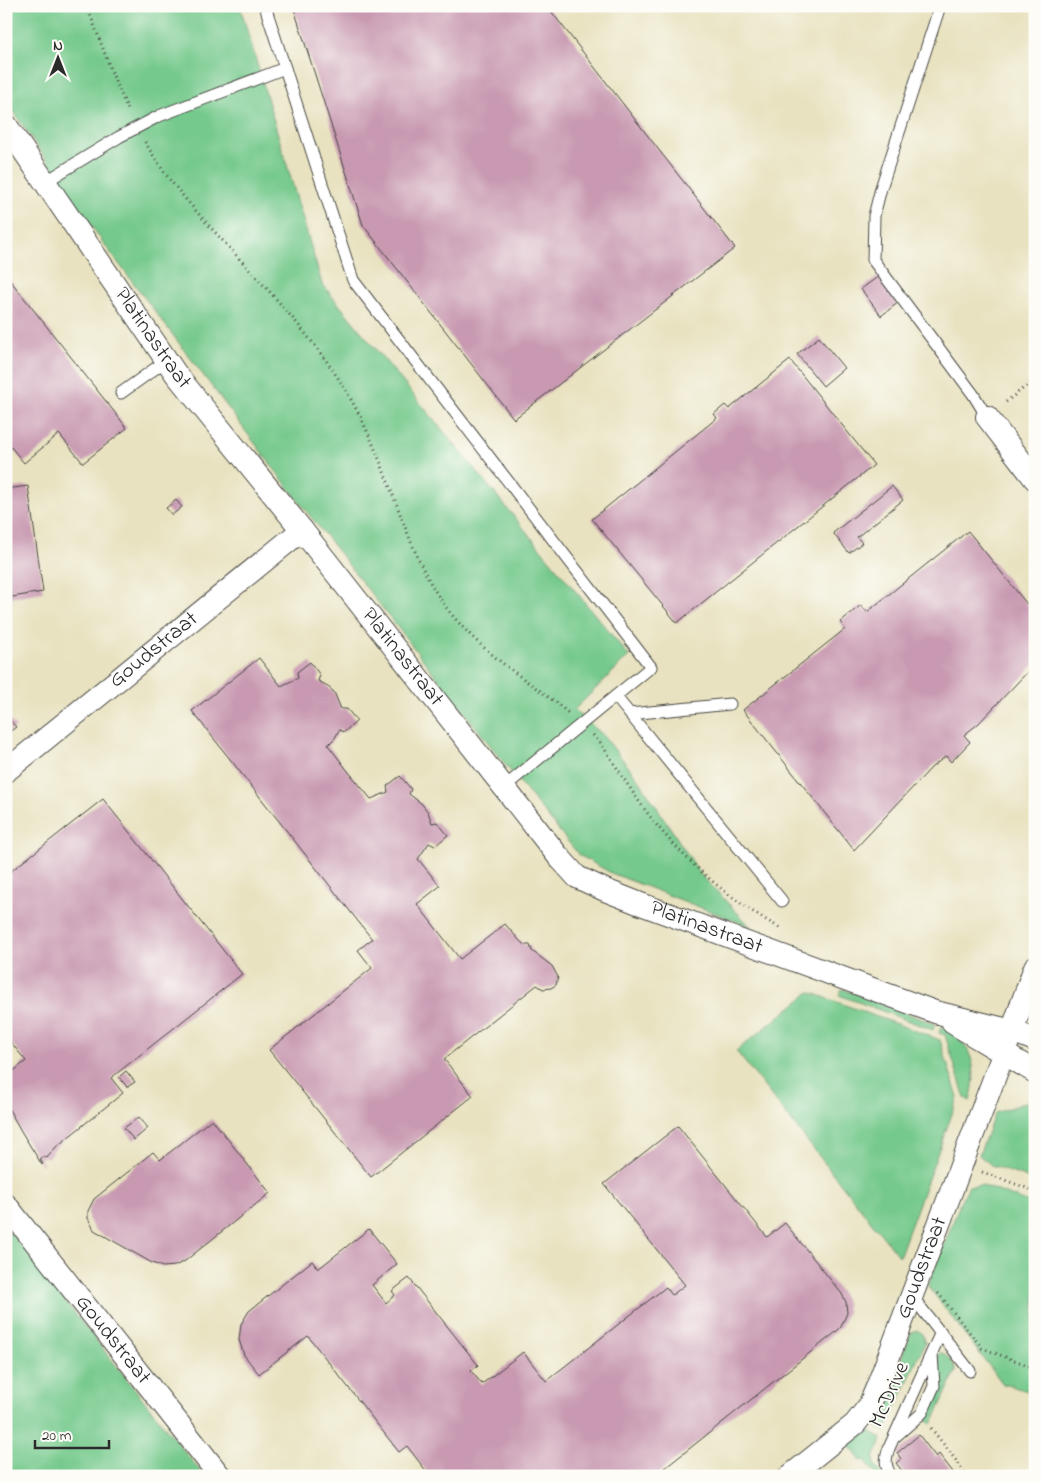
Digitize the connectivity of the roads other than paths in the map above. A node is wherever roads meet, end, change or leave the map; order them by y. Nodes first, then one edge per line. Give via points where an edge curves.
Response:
1 (265, 6) edge
2 (940, 6) edge
3 (285, 68) junction
4 (6, 125) edge
5 (45, 182) junction
6 (167, 360) junction
7 (121, 393) dead end
8 (988, 417) joint
9 (1035, 479) edge
10 (302, 530) junction
11 (616, 697) junction
12 (730, 704) dead end
13 (630, 714) junction
14 (6, 771) edge
15 (503, 788) junction
16 (782, 901) dead end
17 (1035, 967) edge
18 (935, 1012) junction
19 (1012, 1031) junction
20 (1035, 1040) edge
21 (1003, 1054) junction
22 (1035, 1072) edge
23 (6, 1205) edge
24 (911, 1295) junction
25 (941, 1332) junction
26 (932, 1352) junction
27 (970, 1371) dead end
28 (893, 1439) junction
29 (220, 1476) edge
30 (790, 1476) edge
31 (891, 1476) edge

1 - 3 lane
2 - 8 lane via 881,188 874,216 873,260
3 - 5 lane via 167,113 119,137
3 - 11 lane via 352,280 651,668
4 - 5 street, Platinastraat
5 - 6 street, Platinastraat
6 - 7 lane
6 - 10 street, Platinastraat
8 - 9 street
10 - 14 street, Goudstraat
10 - 15 street, Platinastraat
11 - 13 lane
11 - 15 lane
12 - 13 lane
13 - 16 lane
15 - 18 street, Platinastraat via 578,877 671,916
17 - 19 street, Goudstraat
18 - 19 street, Platinastraat
18 - 21 street, Platinastraat
19 - 20 street, Platinastraat
19 - 21 street, Goudstraat
21 - 22 street, Platinastraat
21 - 24 street, Goudstraat
23 - 29 street, Goudstraat
24 - 25 lane
24 - 30 street, Goudstraat via 868,1406 855,1424
25 - 26 lane, McDrive
25 - 27 lane
26 - 28 lane, McDrive
26 - 28 lane via 934,1386 922,1414
28 - 31 lane, McDrive via 886,1458

